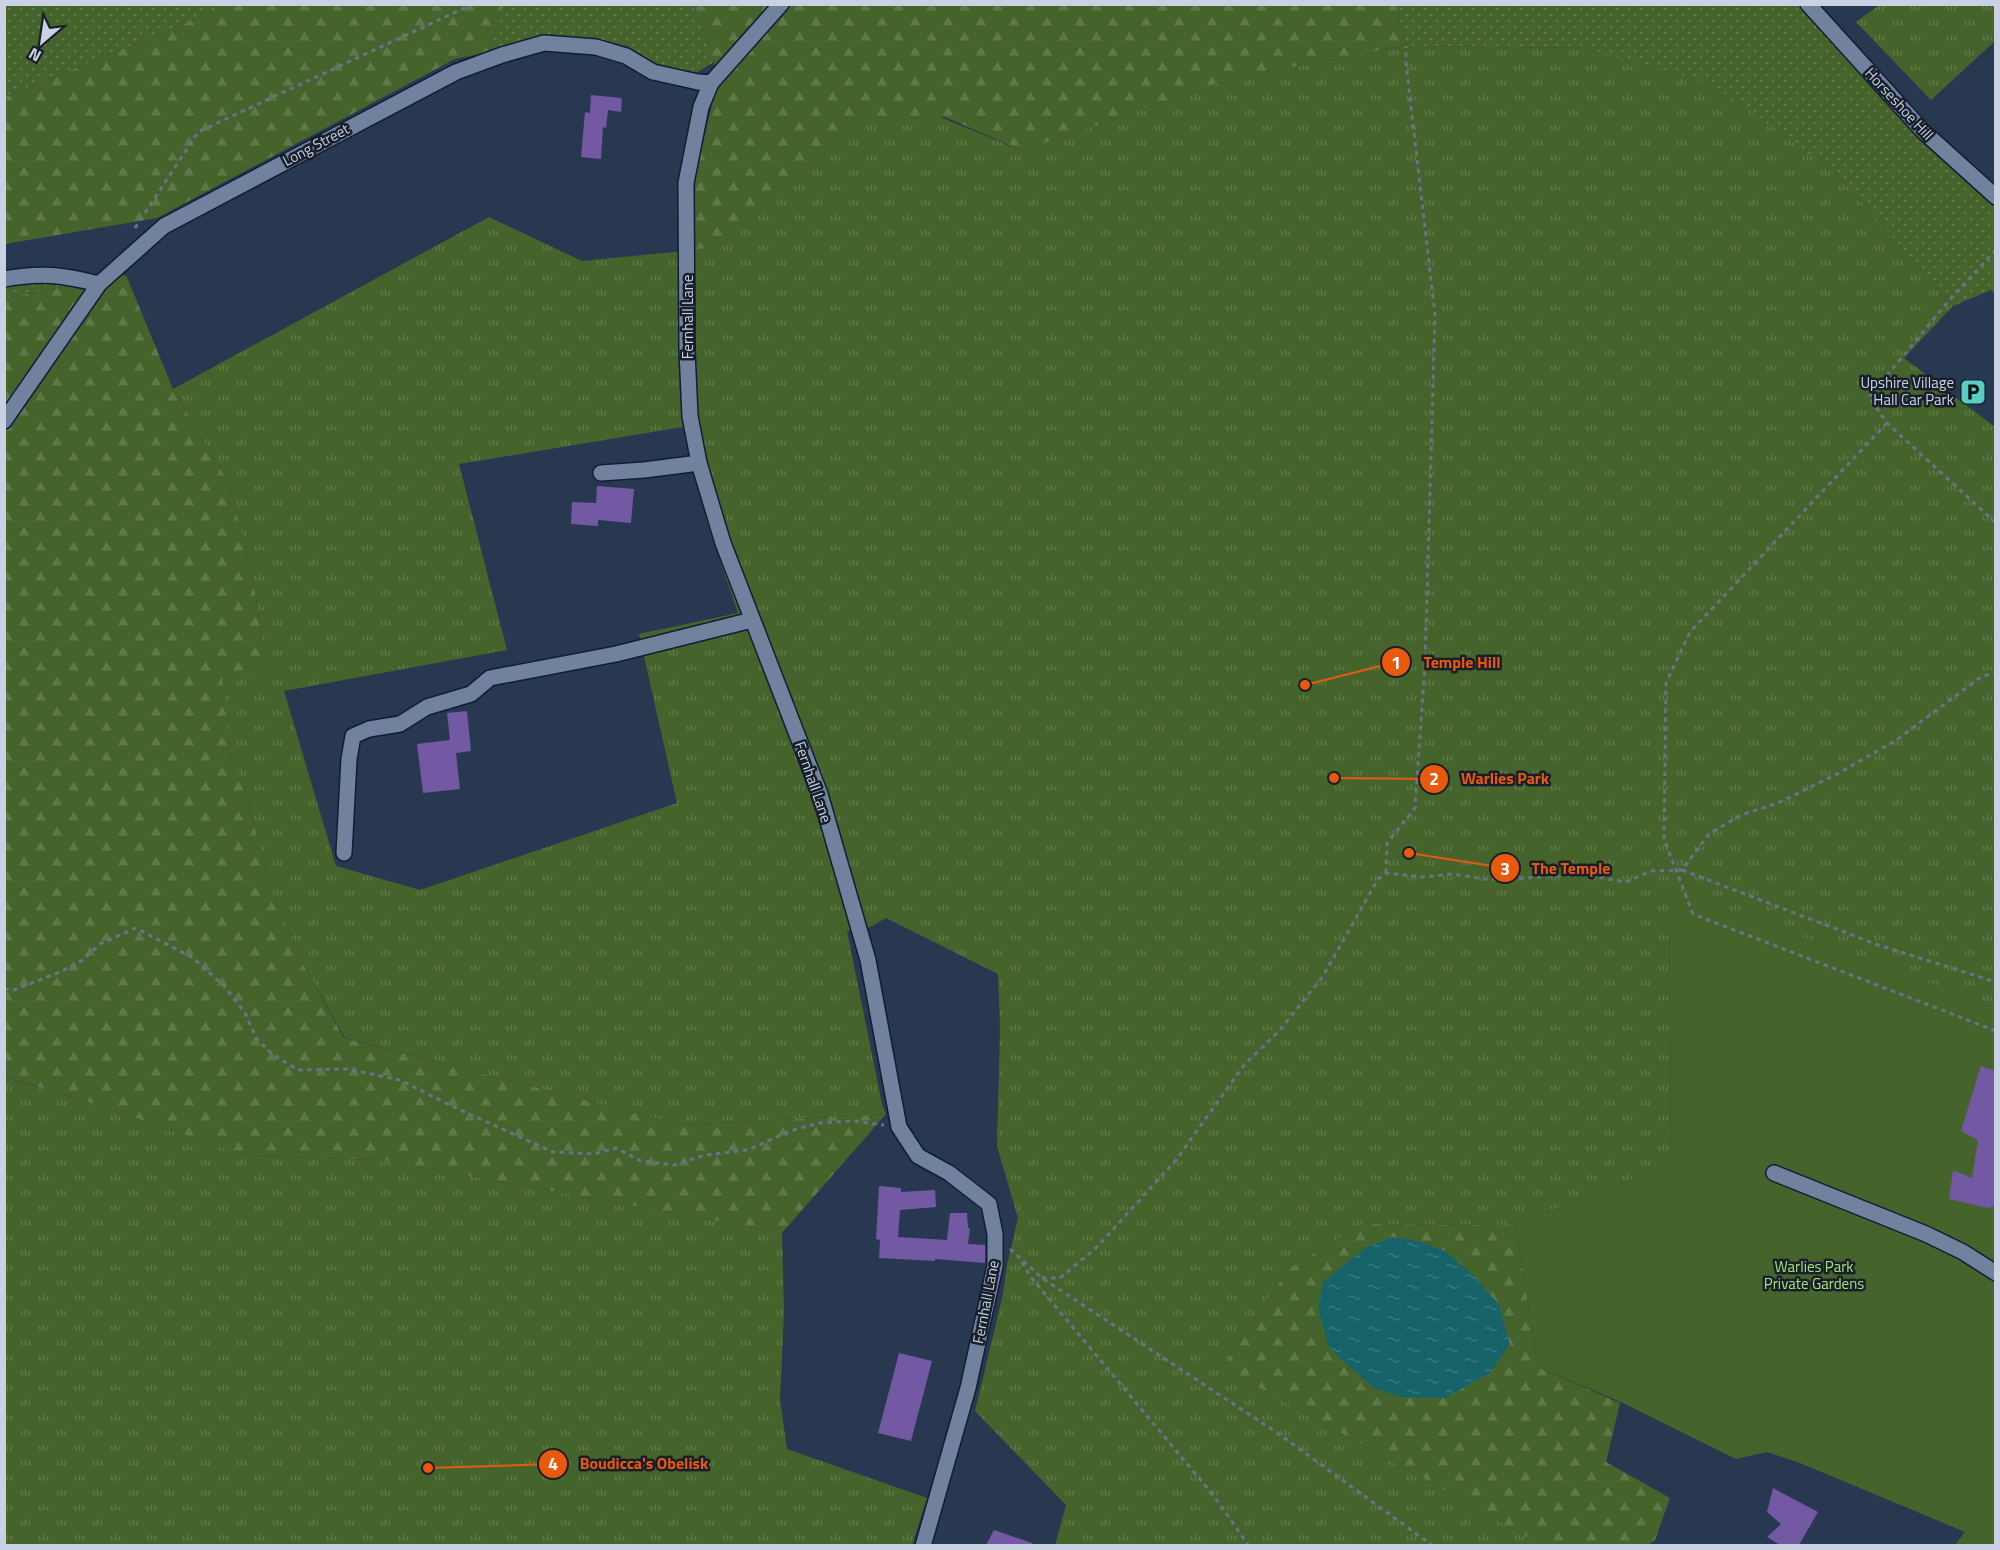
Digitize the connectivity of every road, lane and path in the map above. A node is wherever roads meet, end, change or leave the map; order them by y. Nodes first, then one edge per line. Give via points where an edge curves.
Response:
1 (473, 4) edge
2 (781, 4) edge
3 (1808, 4) edge
4 (1406, 46) dead end
5 (711, 83) junction
6 (1995, 197) edge
7 (130, 236) dead end
8 (1995, 250) edge
9 (4, 279) edge
10 (99, 284) junction
11 (4, 420) edge
12 (1887, 423) junction
13 (699, 463) junction
14 (601, 473) dead end
15 (1995, 524) edge
16 (752, 620) junction
17 (1995, 672) edge
18 (344, 854) dead end
19 (1676, 870) junction
20 (1682, 870) junction
21 (1386, 873) junction
22 (1995, 982) edge
23 (4, 989) edge
24 (1995, 1031) edge
25 (899, 1127) junction
26 (1774, 1173) dead end
27 (995, 1240) junction
28 (1019, 1257) junction
29 (1995, 1273) edge
30 (1042, 1278) junction
31 (923, 1545) edge
32 (1249, 1545) edge
33 (1433, 1545) edge

1 - 7 path via 198,132
2 - 5 street, Fernhall Lane
3 - 6 street, Horseshoe Hill via 1923,131
4 - 21 path via 1435,315 1425,664 1415,808 1387,843
5 - 10 street, Long Street via 653,72 626,56 596,47 544,43 502,55 456,72 164,226
5 - 13 street, Fernhall Lane via 701,107 686,183 690,416
8 - 12 path via 1869,397
9 - 10 street via 62,275
10 - 11 street, Long Street
12 - 15 path
12 - 19 path via 1690,632 1666,683 1664,839
13 - 14 street
13 - 16 street, Fernhall Lane
16 - 18 street via 616,654 490,678 471,694 427,707 400,724 353,736
16 - 25 street, Fernhall Lane via 820,794 868,960
17 - 20 path via 1981,677 1895,741 1837,774 1778,803 1741,814 1709,834
19 - 20 path
19 - 21 path via 1651,871 1626,882 1580,874 1484,879 1452,874 1423,877
19 - 24 path via 1693,914
20 - 22 path via 1878,945
21 - 30 path via 1378,879 1323,976 1280,1030 1244,1065 1176,1160 1096,1248 1060,1278
23 - 25 path via 14,990 60,972 84,960 100,944 136,928 193,958 225,987 245,1013 257,1039 298,1070 347,1069 400,1080 553,1152 594,1154 616,1148 641,1161 674,1165 705,1155 748,1150 819,1123 852,1121
25 - 27 street, Fernhall Lane via 918,1156 949,1173 989,1204
26 - 29 street via 1963,1251
27 - 28 path
27 - 31 street, Fernhall Lane via 995,1266 968,1388
28 - 30 path
28 - 32 path via 1030,1276 1214,1496
30 - 33 path via 1279,1434

